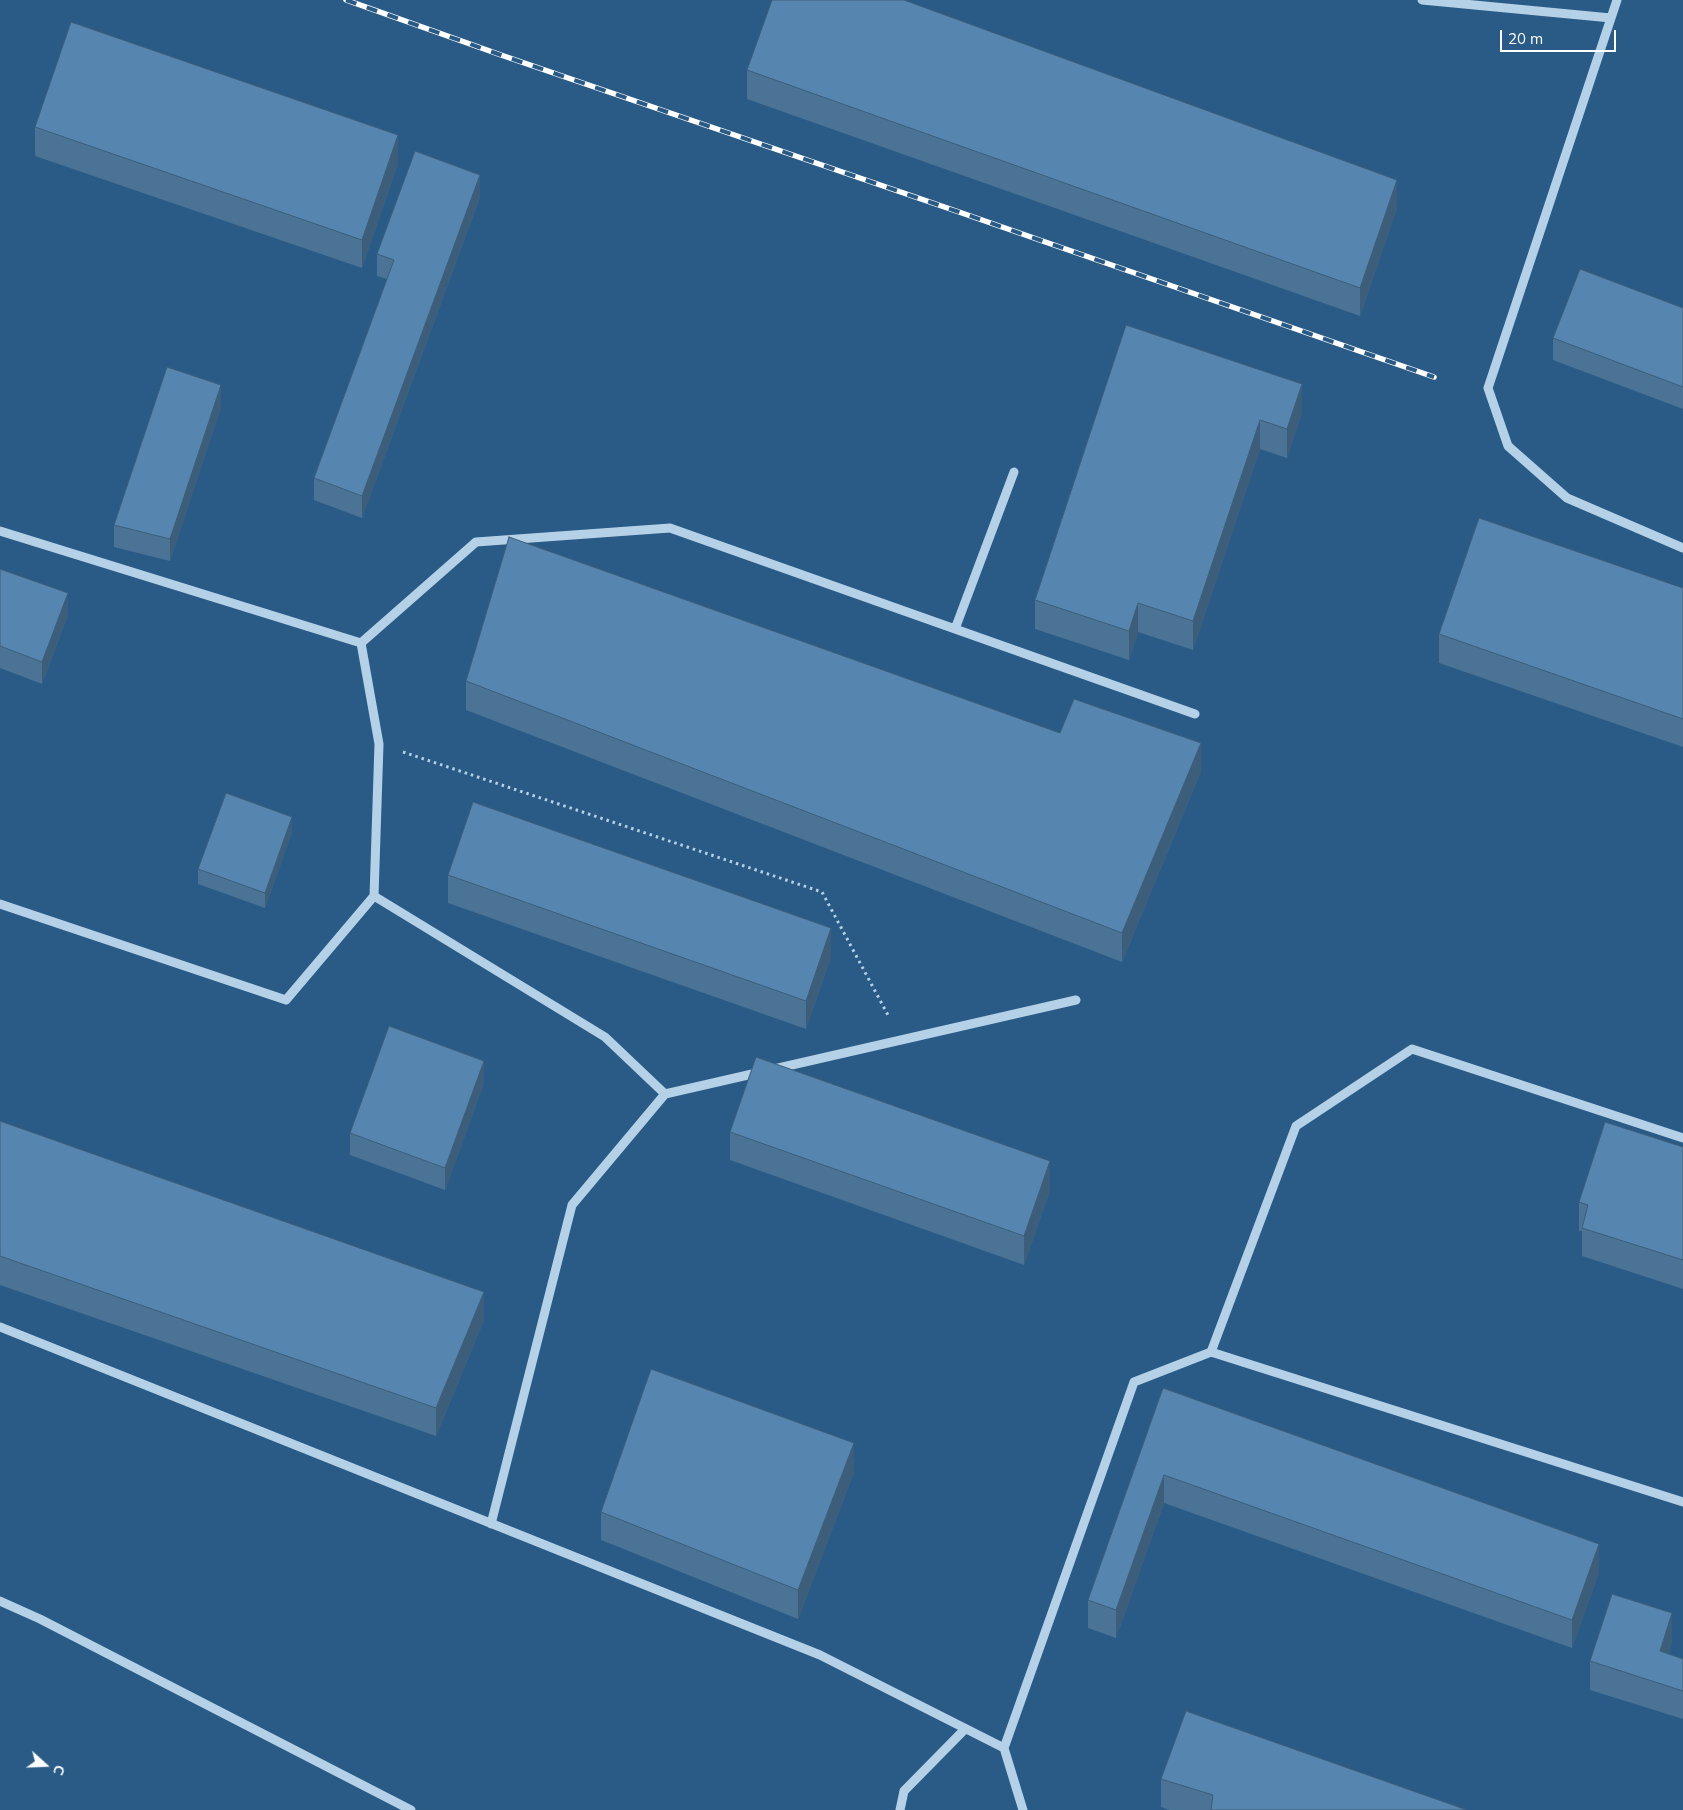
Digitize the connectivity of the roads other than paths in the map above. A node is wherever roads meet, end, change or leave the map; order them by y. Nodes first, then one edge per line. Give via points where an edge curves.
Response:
1 (1422, 0) edge
2 (1617, 0) edge
3 (1611, 18) junction
4 (1014, 472) dead end
5 (0, 531) edge
6 (1683, 548) edge
7 (955, 629) junction
8 (361, 643) junction
9 (1196, 714) dead end
10 (374, 896) junction
11 (0, 904) edge
12 (1076, 1000) dead end
13 (665, 1094) junction
14 (1683, 1138) edge
15 (0, 1327) edge
16 (1211, 1352) junction
17 (1683, 1502) edge
18 (491, 1524) junction
19 (0, 1601) edge
20 (965, 1728) junction
21 (1004, 1748) junction
22 (411, 1810) edge
23 (900, 1810) edge
24 (1023, 1810) edge

1 - 3 street
2 - 3 street
3 - 6 street via 1488,388 1508,446 1567,498
4 - 7 street
5 - 8 street
7 - 8 street via 670,528 476,542
7 - 9 street
8 - 10 street via 379,744
10 - 11 street via 286,1000
10 - 13 street via 605,1037
12 - 13 street
13 - 18 street via 572,1205
14 - 16 street via 1412,1049 1296,1126
15 - 18 street
16 - 17 street
16 - 21 street via 1134,1382
18 - 20 street via 820,1655
19 - 22 street
20 - 21 street
20 - 23 street via 904,1791
21 - 24 street

